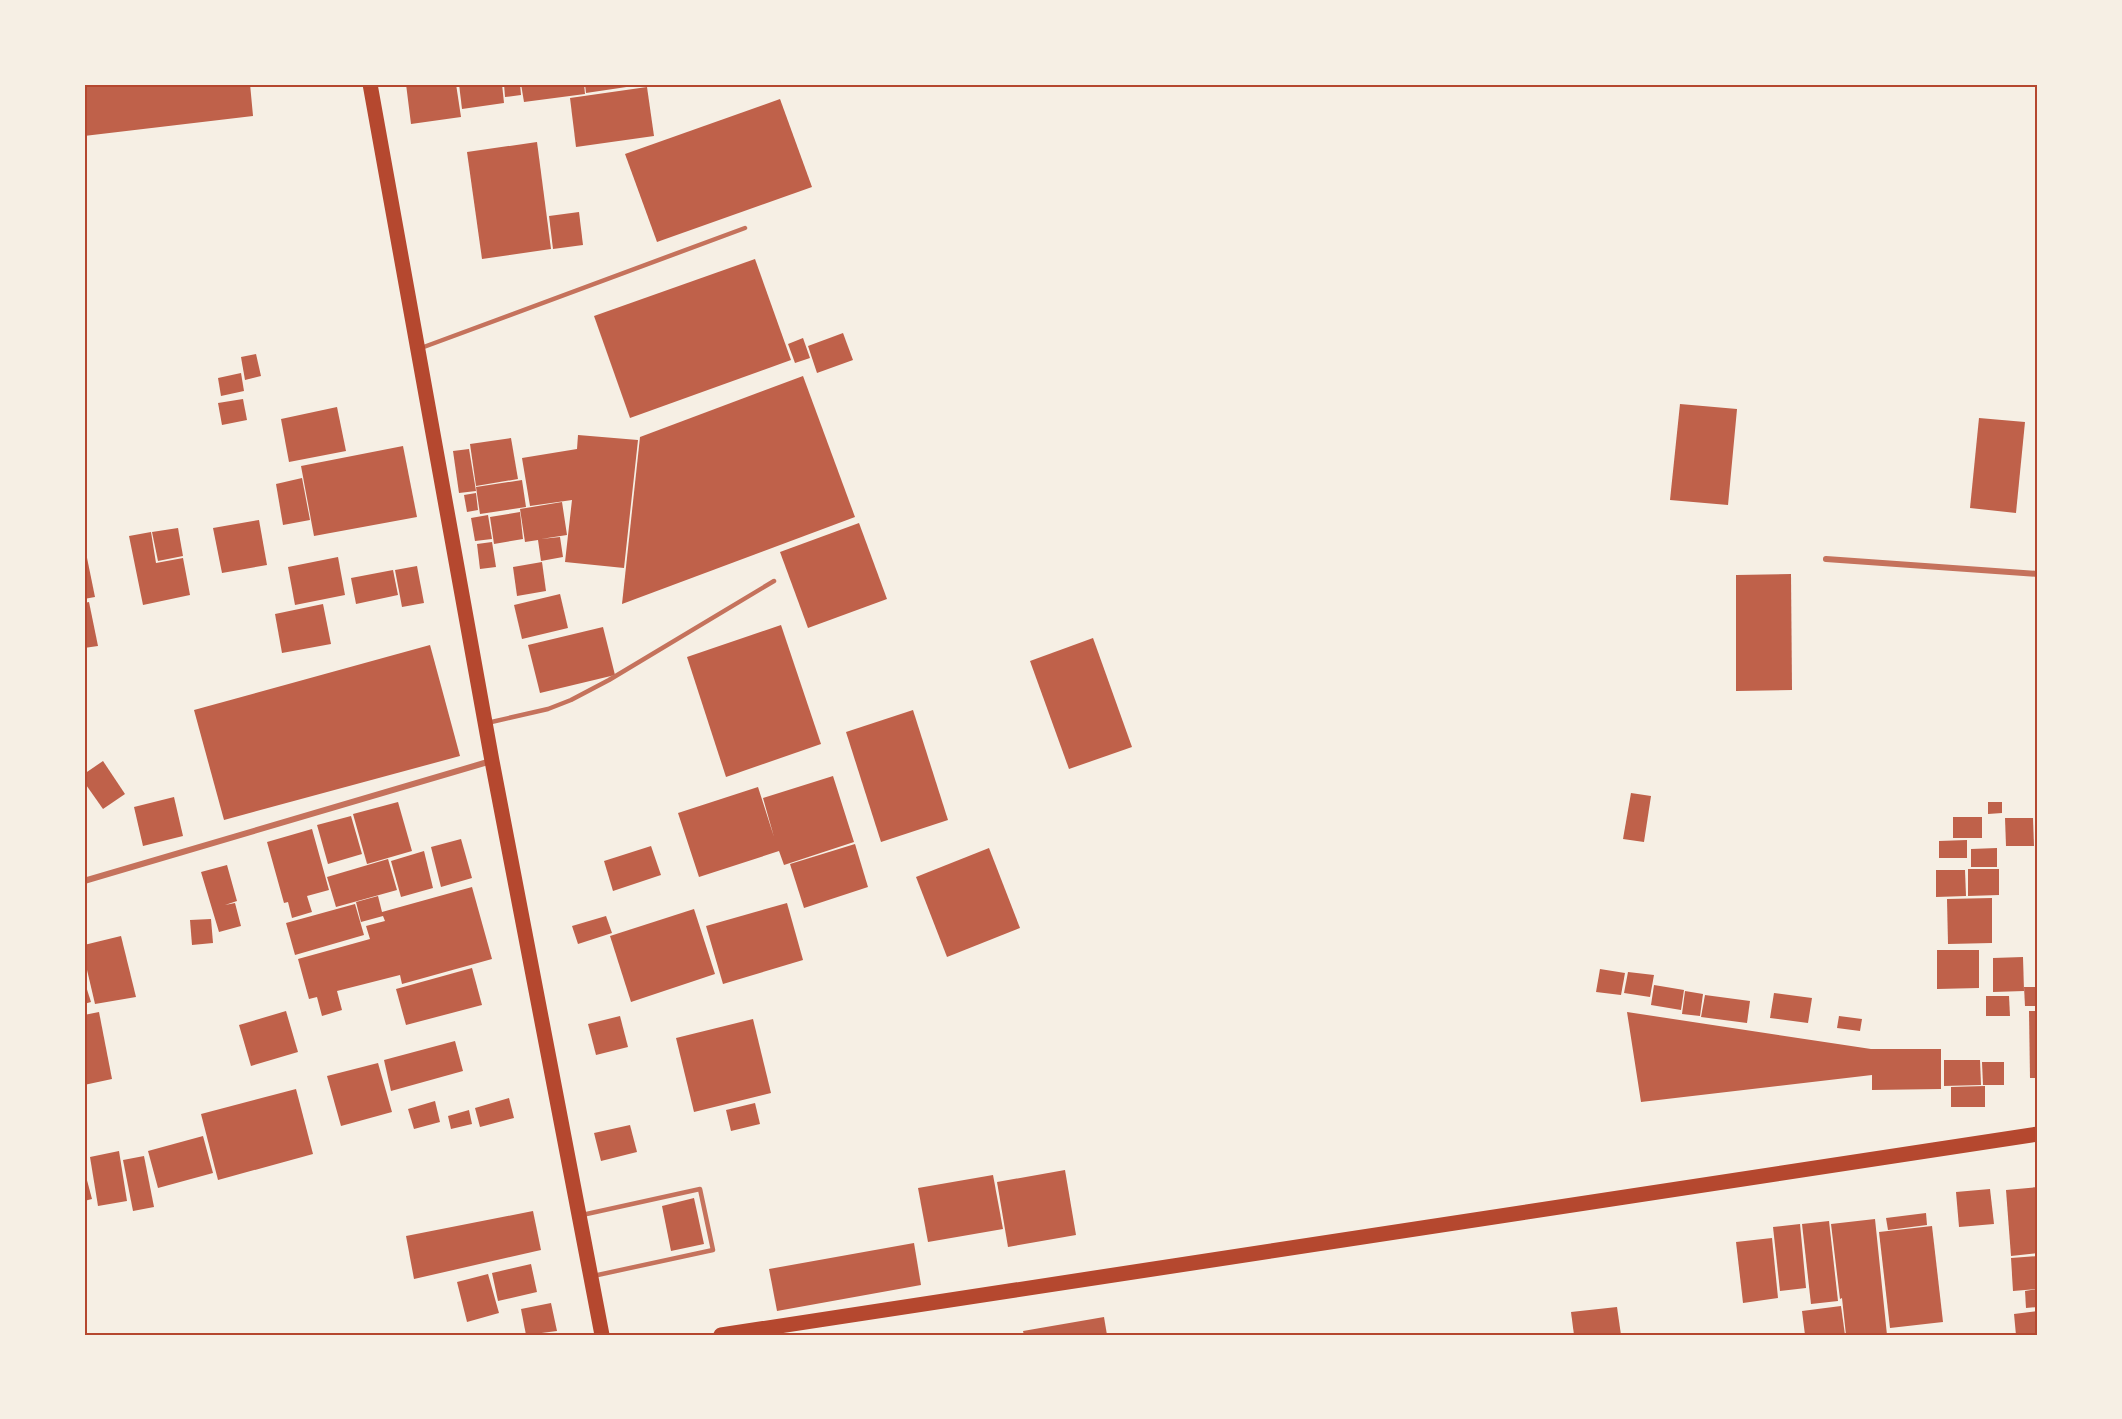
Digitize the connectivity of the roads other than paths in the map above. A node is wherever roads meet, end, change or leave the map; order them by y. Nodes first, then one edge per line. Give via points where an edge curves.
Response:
1 (370, 84) edge
2 (745, 228) dead end
3 (417, 349) junction
4 (1826, 559) dead end
5 (2038, 574) edge
6 (774, 581) dead end
7 (485, 723) junction
8 (492, 761) junction
9 (84, 881) edge
10 (2038, 1134) edge
11 (579, 1215) junction
12 (591, 1276) junction
13 (602, 1335) edge
14 (721, 1335) edge

1 - 3 main road
2 - 3 lane
3 - 7 main road
4 - 5 street
6 - 7 lane via 581,695 548,709
7 - 8 main road
8 - 9 street
8 - 11 main road
10 - 14 main road
11 - 12 main road
11 - 12 lane via 700,1189 713,1250
12 - 13 main road

